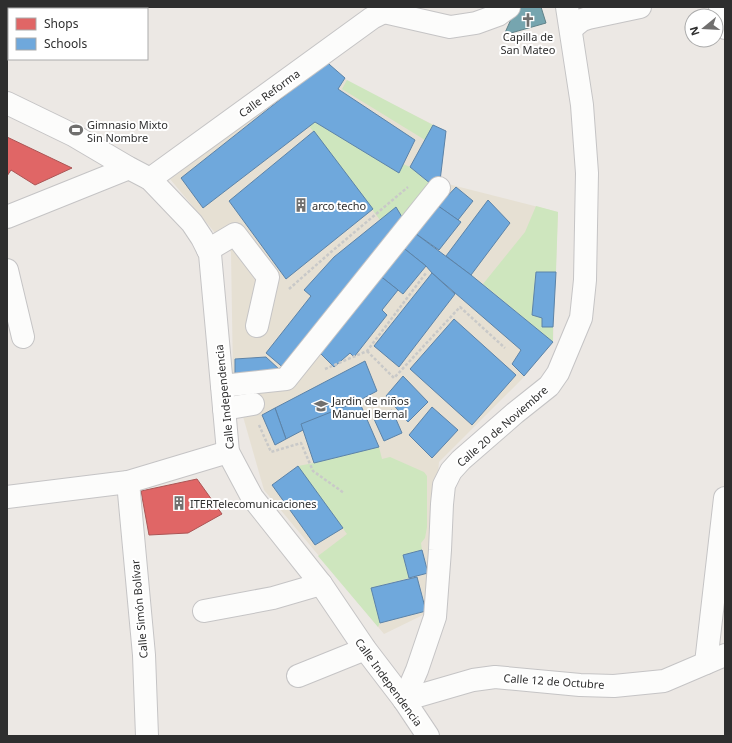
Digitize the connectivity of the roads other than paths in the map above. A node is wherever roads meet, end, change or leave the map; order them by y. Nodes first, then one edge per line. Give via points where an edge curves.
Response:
1 (509, 7) edge
2 (567, 7) edge
3 (640, 7) edge
4 (720, 7) edge
5 (376, 11) edge
6 (725, 28) edge
7 (571, 29) junction
8 (7, 103) edge
9 (129, 168) junction
10 (150, 179) junction
11 (439, 188) dead end
12 (7, 217) edge
13 (208, 250) junction
14 (7, 270) edge
15 (256, 326) dead end
16 (23, 337) dead end
17 (222, 386) junction
18 (224, 409) junction
19 (256, 414) road end
20 (228, 452) junction
21 (128, 482) junction
22 (7, 497) edge
23 (725, 498) edge
24 (321, 584) junction
25 (204, 611) dead end
26 (365, 649) junction
27 (715, 659) edge
28 (298, 676) dead end
29 (404, 700) junction
30 (147, 736) edge
31 (428, 736) edge

1 - 5 street via 498,15 476,23 450,27
2 - 7 street, Calle 20 de Noviembre
3 - 7 street via 588,18
4 - 6 street
5 - 10 street, Calle Reforma
7 - 29 street, Calle 20 de Noviembre via 582,105 587,173 585,280 580,318 558,373 549,386 461,460 451,471 444,486 435,617
8 - 9 street, Calle Independencia via 73,135
9 - 10 street, Calle Independencia
9 - 12 street
10 - 13 street, Calle Independencia via 192,223
11 - 17 street via 286,379
13 - 15 street via 235,234 268,277
13 - 17 street, Calle Independencia
14 - 16 street
17 - 18 street, Calle Independencia
18 - 19 street
18 - 20 street, Calle Independencia
20 - 21 street
20 - 24 street, Calle Independencia via 252,497
21 - 22 street
21 - 30 street, Calle Simón Bolívar via 144,655
23 - 27 street
24 - 25 street via 272,598
24 - 26 street, Calle Independencia
26 - 28 street
26 - 29 street, Calle Independencia
27 - 29 street, Calle 12 de Octubre via 664,681 614,686 495,677 473,680
29 - 31 street, Calle Independencia

